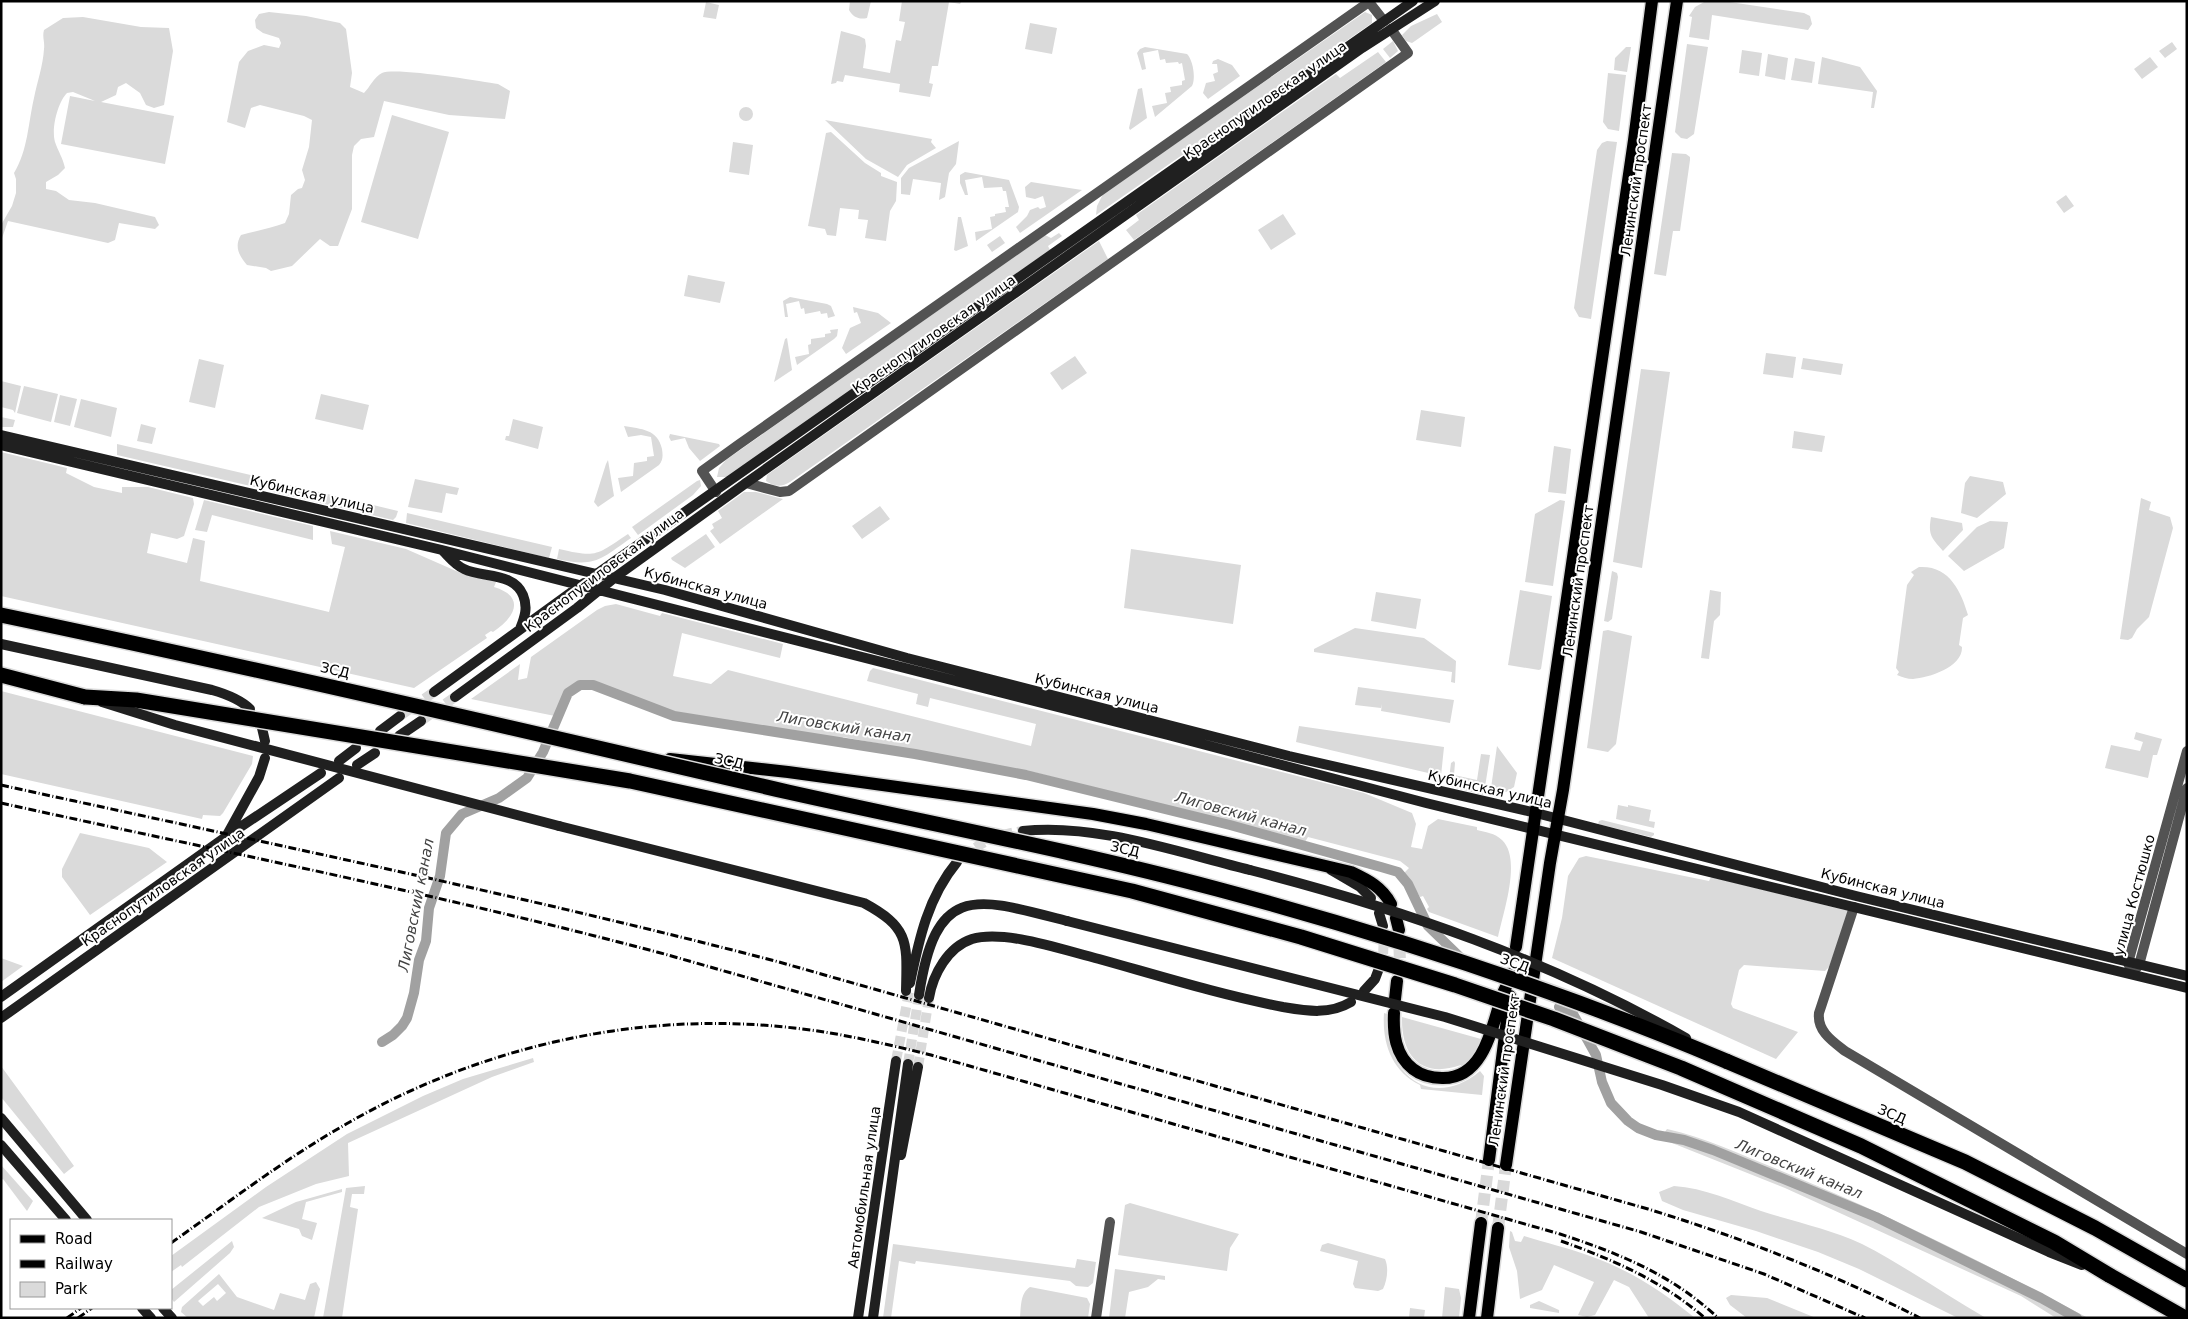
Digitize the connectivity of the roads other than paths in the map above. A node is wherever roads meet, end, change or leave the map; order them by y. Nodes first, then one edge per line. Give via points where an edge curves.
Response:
1 (1413, 1) edge
2 (1435, 1) edge
3 (1652, 1) edge
4 (1676, 1) edge
5 (1370, 2) edge
6 (1388, 25) junction
7 (1, 435) edge
8 (1, 445) edge
9 (746, 483) junction
10 (716, 492) junction
11 (442, 550) junction
12 (598, 574) junction
13 (614, 578) junction
14 (581, 585) junction
15 (598, 589) junction
16 (1, 615) edge
17 (519, 630) junction
18 (1, 644) edge
19 (1, 675) edge
20 (434, 692) tunnel mouth
21 (85, 697) junction
22 (455, 697) tunnel mouth
23 (250, 709) dead end
24 (400, 716) tunnel mouth
25 (421, 721) tunnel mouth
26 (262, 728) dead end
27 (380, 731) dead end
28 (399, 736) dead end
29 (265, 742) dead end
30 (356, 748) dead end
31 (2187, 751) edge
32 (375, 753) dead end
33 (640, 757) junction
34 (265, 758) dead end
35 (338, 761) dead end
36 (357, 765) dead end
37 (321, 773) dead end
38 (339, 778) dead end
39 (2187, 788) edge
40 (1536, 814) junction
41 (1558, 819) junction
42 (1534, 828) junction
43 (1023, 831) tunnel mouth
44 (1556, 833) junction
45 (227, 836) junction
46 (957, 862) tunnel mouth
47 (1324, 866) junction
48 (1371, 898) dead end
49 (1390, 904) dead end
50 (1854, 907) junction
51 (1379, 913) dead end
52 (1383, 926) tunnel mouth
53 (1516, 948) dead end
54 (2134, 964) junction
55 (1378, 971) tunnel mouth
56 (2132, 974) junction
57 (2187, 976) edge
58 (1397, 981) tunnel mouth
59 (2187, 988) edge
60 (1364, 991) dead end
61 (916, 994) junction
62 (1, 997) edge
63 (1395, 999) dead end
64 (1351, 1002) dead end
65 (1394, 1013) dead end
66 (1, 1018) edge
67 (896, 1061) tunnel mouth
68 (1726, 1061) junction
69 (913, 1065) tunnel mouth
70 (1, 1118) edge
71 (1, 1145) edge
72 (1489, 1160) tunnel mouth
73 (1506, 1165) tunnel mouth
74 (65, 1219) edge
75 (86, 1219) edge
76 (1110, 1222) dead end
77 (1481, 1223) tunnel mouth
78 (1498, 1228) tunnel mouth
79 (2187, 1254) edge
80 (2110, 1275) junction
81 (2187, 1280) edge
82 (858, 1318) edge
83 (873, 1318) edge
84 (1096, 1318) edge
85 (1469, 1318) edge
86 (1487, 1318) edge
87 (2185, 1318) edge

1 - 6 main road, Краснопутиловская улица
2 - 6 main road, Краснопутиловская улица
3 - 40 main road, Ленинский проспект
4 - 41 main road, Ленинский проспект
5 - 6 street
5 - 10 street via 702,471
6 - 9 main road, Краснопутиловская улица
6 - 9 street via 1408,53 789,491 780,492
6 - 10 main road, Краснопутиловская улица
7 - 12 main road, Кубинская улица
8 - 11 main road, Кубинская улица
9 - 13 main road, Краснопутиловская улица
10 - 12 main road, Краснопутиловская улица
11 - 14 main road, Кубинская улица
11 - 17 main road via 464,569 505,579 520,589 526,611
12 - 13 main road, Кубинская улица
12 - 14 main road, Краснопутиловская улица
13 - 15 main road, Краснопутиловская улица
13 - 40 main road, Кубинская улица via 1052,696
14 - 15 main road, Кубинская улица
14 - 17 main road, Краснопутиловская улица
15 - 22 main road, Краснопутиловская улица via 577,608
15 - 42 main road, Кубинская улица
16 - 33 highway, ЗСД, bridge via 244,666
17 - 20 main road, Краснопутиловская улица
18 - 23 main road via 187,684 229,696
19 - 21 highway
21 - 61 main road, bridge via 175,726 864,903 891,920 902,936
21 - 80 highway, bridge via 145,702 630,781 1132,891 1301,936 1509,1003 1681,1068 1861,1146 2054,1242
24 - 27 main road
25 - 28 main road
26 - 29 main road
30 - 35 main road
31 - 54 street, улица Костюшко
32 - 36 main road
33 - 47 main road, bridge via 788,772 1035,805 1146,824
33 - 68 highway, ЗСД, bridge via 1216,888 1484,969
34 - 45 main road via 259,777
37 - 45 main road, Краснопутиловская улица
38 - 66 main road, Краснопутиловская улица
39 - 54 street, улица Костюшко
40 - 41 main road, Кубинская улица
40 - 42 main road, Ленинский проспект
41 - 44 main road, Ленинский проспект
41 - 54 main road, Кубинская улица
42 - 44 main road, Кубинская улица
42 - 53 main road, Ленинский проспект
43 - 68 main road, bridge via 1046,828 1104,835 1370,903 1508,951 1567,976
44 - 50 main road, Кубинская улица
44 - 73 main road, Ленинский проспект
45 - 62 main road, Краснопутиловская улица
46 - 61 main road via 945,876 925,917
47 - 48 main road via 1360,887
47 - 49 main road via 1351,872 1367,880 1386,895
50 - 56 main road, Кубинская улица
50 - 79 street via 1819,1013 1821,1030 1845,1052
51 - 52 main road
54 - 56 street, улица Костюшко
54 - 57 main road, Кубинская улица
55 - 60 main road
56 - 59 main road, Кубинская улица
58 - 63 main road
61 - 64 main road via 934,980 944,960 955,949 971,940 998,936 1043,944 1283,1008 1324,1011 1341,1008
61 - 80 main road, bridge via 928,948 946,919 973,904 1002,904 1445,1017 1662,1085 1740,1112 2049,1252
65 - 72 main road, Ленинский проспект via 1394,1039 1408,1064 1424,1076 1456,1076 1473,1064 1486,1045 1512,973
67 - 82 main road, Автомобильная улица
68 - 81 highway, ЗСД via 1966,1162 2095,1228
69 - 83 main road, Автомобильная улица
70 - 75 main road
71 - 74 main road
76 - 84 street
77 - 85 main road
78 - 86 main road
80 - 87 highway

